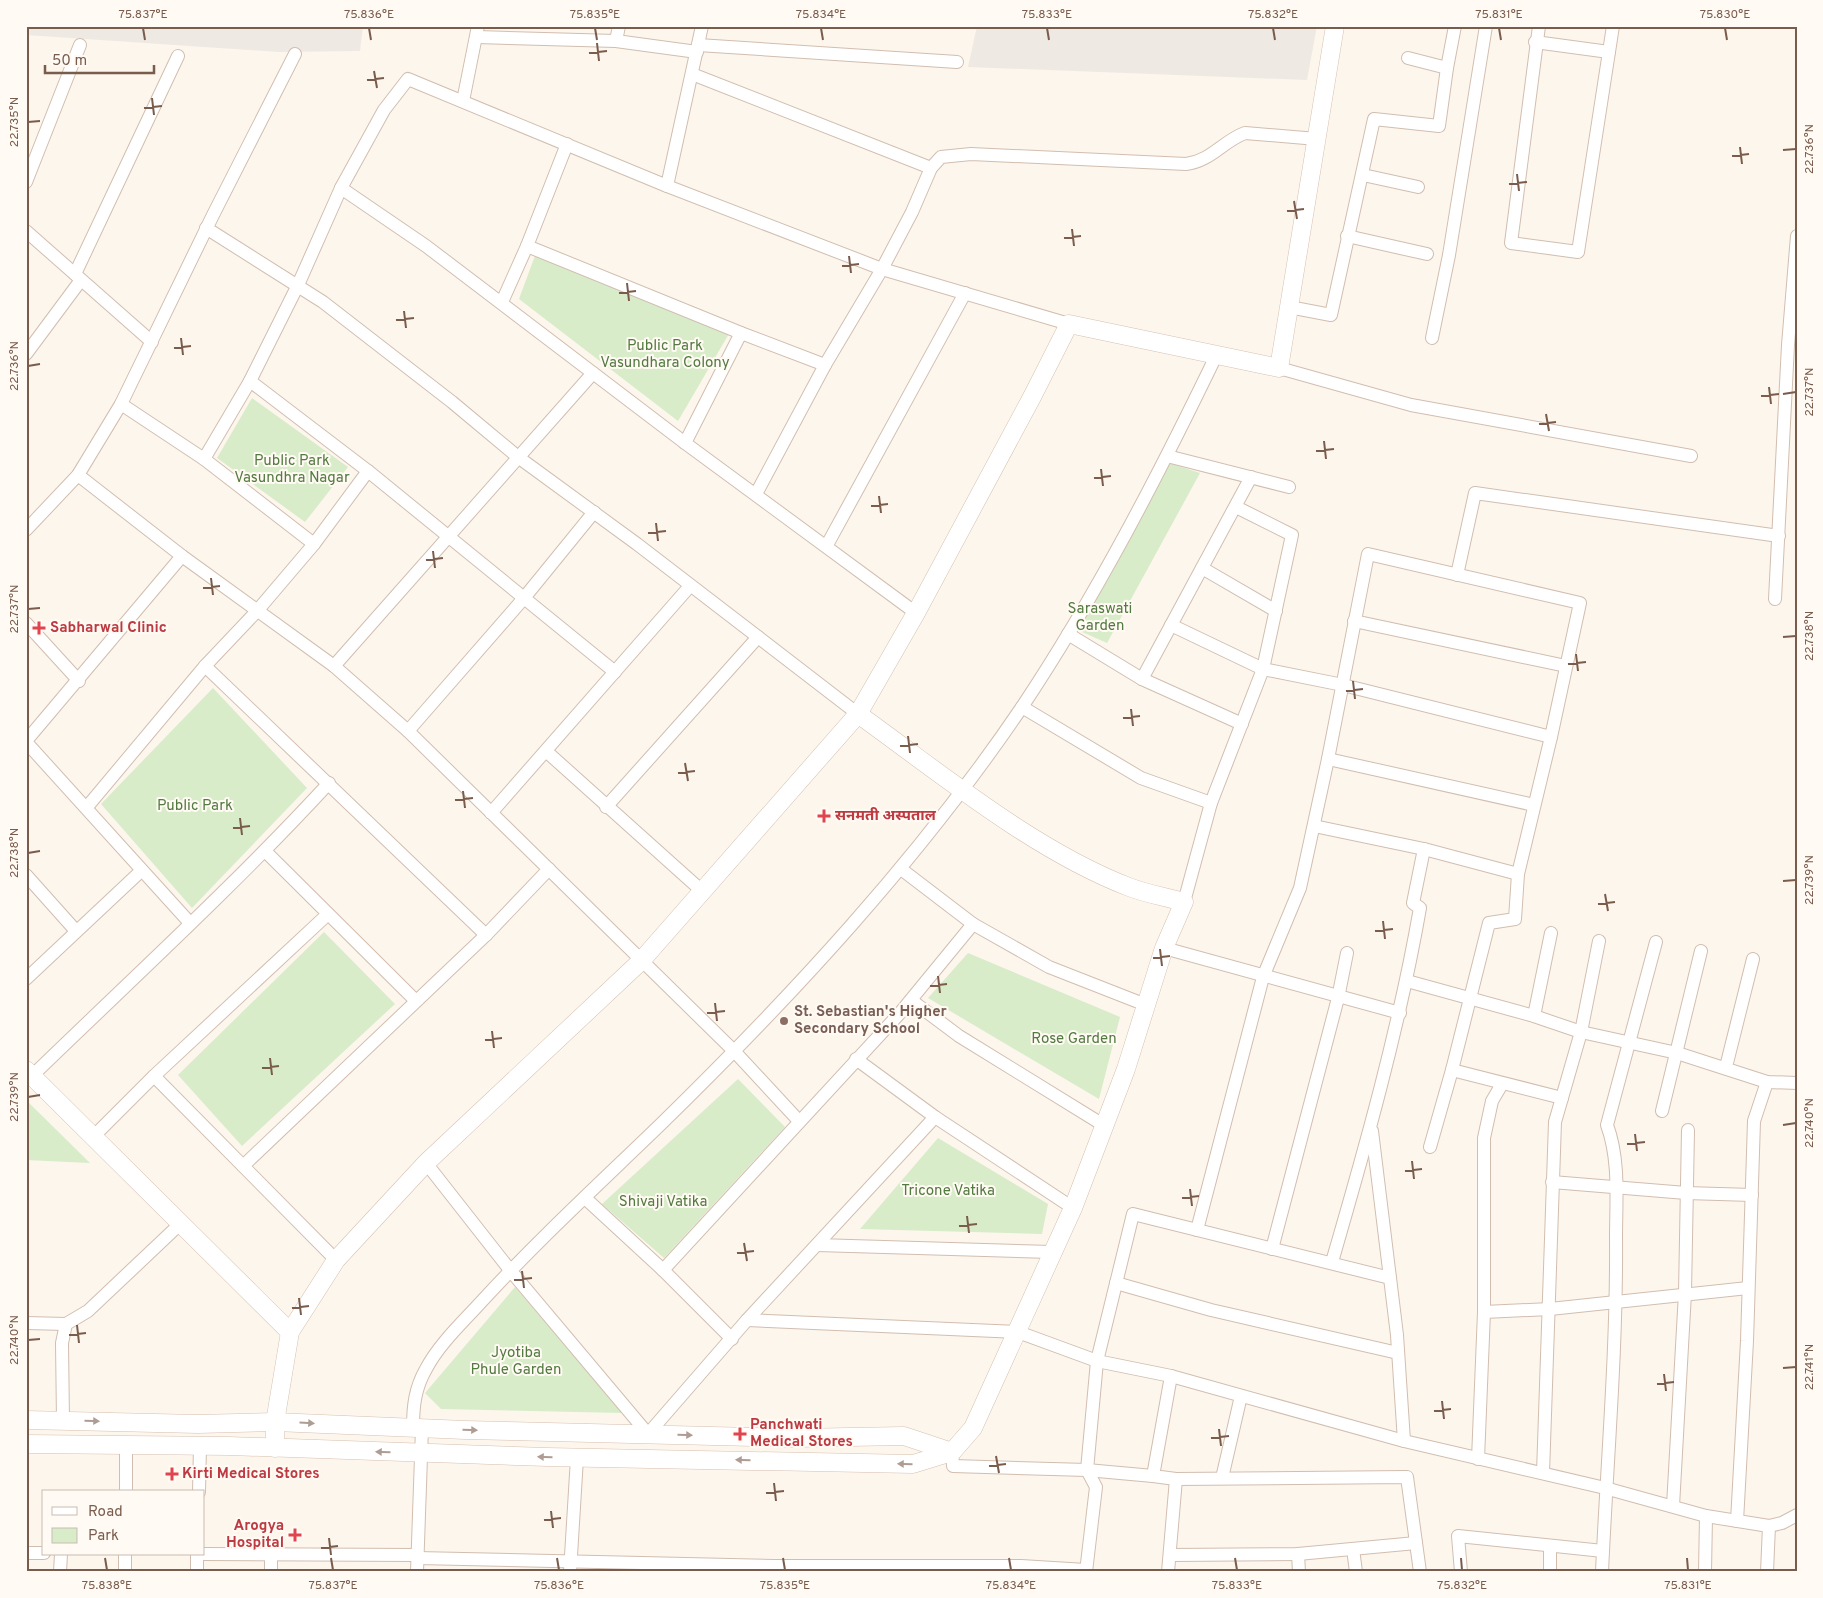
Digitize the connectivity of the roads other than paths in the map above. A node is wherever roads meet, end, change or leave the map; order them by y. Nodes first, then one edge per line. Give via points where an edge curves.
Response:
1 (618, 26) edge
2 (702, 26) edge
3 (1335, 26) edge
4 (1455, 26) edge
5 (1486, 26) edge
6 (1539, 26) edge
7 (1613, 26) edge
8 (478, 32) edge
9 (616, 41) junction
10 (1535, 42) junction
11 (80, 45) dead end
12 (698, 48) junction
13 (1609, 52) junction
14 (295, 54) dead end
15 (178, 56) dead end
16 (1408, 58) dead end
17 (957, 62) dead end
18 (1447, 68) junction
19 (692, 74) junction
20 (463, 101) junction
21 (1317, 139) junction
22 (567, 144) junction
23 (931, 168) junction
24 (1363, 175) junction
25 (26, 182) edge
26 (667, 186) junction
27 (1418, 187) dead end
28 (341, 188) junction
29 (206, 228) junction
30 (26, 231) edge
31 (1347, 236) junction
32 (1797, 236) edge
33 (527, 246) junction
34 (1427, 254) dead end
35 (882, 269) junction
36 (78, 277) junction
37 (298, 285) junction
38 (965, 294) junction
39 (502, 302) junction
40 (1289, 307) junction
41 (1068, 324) junction
42 (741, 334) junction
43 (1432, 338) dead end
44 (152, 342) junction
45 (26, 354) edge
46 (1216, 356) junction
47 (824, 365) junction
48 (1279, 368) junction
49 (593, 373) junction
50 (250, 381) junction
51 (121, 404) junction
52 (686, 443) junction
53 (1167, 456) junction
54 (1691, 456) dead end
55 (518, 457) junction
56 (204, 459) junction
57 (368, 471) junction
58 (78, 475) junction
59 (1251, 477) junction
60 (1289, 487) dead end
61 (756, 494) junction
62 (1236, 506) junction
63 (594, 512) junction
64 (26, 530) edge
65 (447, 535) junction
66 (1779, 536) junction
67 (314, 544) junction
68 (827, 545) junction
69 (182, 556) junction
70 (1202, 568) junction
71 (1457, 575) junction
72 (690, 586) junction
73 (524, 598) junction
74 (1774, 598) dead end
75 (258, 611) junction
76 (1276, 611) junction
77 (916, 613) junction
78 (1354, 621) junction
79 (26, 623) edge
80 (1171, 625) junction
81 (1068, 634) junction
82 (758, 637) junction
83 (205, 666) junction
84 (334, 666) junction
85 (1566, 666) junction
86 (1263, 669) junction
87 (615, 672) junction
88 (1142, 679) junction
89 (78, 681) junction
90 (1343, 685) junction
91 (1022, 707) junction
92 (858, 714) junction
93 (1242, 724) junction
94 (408, 732) junction
95 (1551, 737) junction
96 (26, 742) edge
97 (547, 752) junction
98 (1328, 759) junction
99 (329, 783) junction
100 (963, 789) junction
101 (1212, 803) junction
102 (1534, 805) junction
103 (86, 807) junction
104 (606, 807) junction
105 (491, 813) junction
106 (1314, 826) junction
107 (1424, 849) junction
108 (266, 852) junction
109 (901, 868) junction
110 (549, 869) junction
111 (141, 871) junction
112 (1518, 874) junction
113 (26, 875) edge
114 (702, 891) junction
115 (1184, 902) junction
116 (328, 914) junction
117 (190, 923) junction
118 (972, 924) junction
119 (76, 931) junction
120 (1551, 933) dead end
121 (486, 935) junction
122 (1599, 941) dead end
123 (1656, 942) dead end
124 (1164, 948) junction
125 (1702, 951) dead end
126 (1347, 953) dead end
127 (1753, 959) dead end
128 (641, 961) junction
129 (1263, 977) junction
130 (26, 979) edge
131 (1407, 982) junction
132 (1338, 998) junction
133 (1470, 998) junction
134 (911, 1000) junction
135 (416, 1001) junction
136 (1146, 1005) junction
137 (1400, 1013) junction
138 (1534, 1016) junction
139 (1581, 1032) junction
140 (1628, 1041) junction
141 (735, 1052) junction
142 (1677, 1053) junction
143 (856, 1059) junction
144 (1726, 1067) junction
145 (1452, 1070) junction
146 (29, 1073) edge
147 (154, 1076) junction
148 (1767, 1082) junction
149 (1797, 1083) edge
150 (1502, 1084) junction
151 (1562, 1098) junction
152 (1662, 1110) dead end
153 (935, 1117) junction
154 (799, 1121) junction
155 (1371, 1125) junction
156 (1105, 1126) junction
157 (1688, 1130) dead end
158 (93, 1137) junction
159 (1430, 1147) dead end
160 (426, 1163) junction
161 (243, 1166) junction
162 (1552, 1182) junction
163 (1616, 1188) junction
164 (1686, 1193) junction
165 (1752, 1195) junction
166 (585, 1198) junction
167 (1073, 1208) junction
168 (180, 1224) junction
169 (1196, 1230) junction
170 (817, 1245) junction
171 (1272, 1248) junction
172 (1052, 1252) junction
173 (336, 1260) junction
174 (1332, 1262) junction
175 (510, 1270) junction
176 (663, 1270) junction
177 (1390, 1278) junction
178 (1116, 1283) junction
179 (1748, 1288) junction
180 (1685, 1293) junction
181 (1616, 1303) junction
182 (1550, 1309) junction
183 (1484, 1312) junction
184 (747, 1320) junction
185 (26, 1323) edge
186 (66, 1324) junction
187 (290, 1332) junction
188 (1018, 1332) junction
189 (732, 1340) junction
190 (1398, 1353) junction
191 (1097, 1361) junction
192 (1171, 1376) junction
193 (1241, 1396) junction
194 (26, 1420) edge
195 (63, 1421) junction
196 (274, 1422) junction
197 (418, 1428) junction
198 (648, 1434) junction
199 (1404, 1441) junction
200 (26, 1444) edge
201 (126, 1445) junction
202 (200, 1446) junction
203 (276, 1448) junction
204 (952, 1452) junction
205 (421, 1453) junction
206 (577, 1458) junction
207 (1478, 1459) junction
208 (1087, 1470) junction
209 (1543, 1473) junction
210 (1153, 1476) junction
211 (1222, 1478) junction
212 (1176, 1479) junction
213 (1605, 1488) junction
214 (126, 1490) edge
215 (199, 1490) edge
216 (1673, 1506) junction
217 (1797, 1515) edge
218 (1706, 1516) junction
219 (1738, 1521) junction
220 (1769, 1526) junction
221 (1416, 1543) junction
222 (1550, 1546) junction
223 (1353, 1548) junction
224 (1603, 1551) junction
225 (26, 1553) edge
226 (42, 1553) edge
227 (205, 1554) edge
228 (271, 1554) junction
229 (1298, 1554) junction
230 (1170, 1555) junction
231 (61, 1556) edge
232 (125, 1556) edge
233 (197, 1556) edge
234 (417, 1556) junction
235 (499, 1567) edge
236 (570, 1567) edge
237 (773, 1569) edge
238 (848, 1569) edge
239 (1021, 1569) edge
240 (1086, 1571) edge
241 (60, 1572) edge
242 (125, 1572) edge
243 (197, 1572) edge
244 (271, 1572) edge
245 (417, 1572) edge
246 (1168, 1572) edge
247 (1299, 1572) edge
248 (1356, 1572) edge
249 (1420, 1572) edge
250 (1461, 1572) edge
251 (1550, 1572) edge
252 (1602, 1572) edge
253 (1704, 1572) edge
254 (1767, 1572) edge

1 - 9 street
2 - 12 street
3 - 21 street
4 - 18 street
5 - 43 street via 1449,256
6 - 10 street
7 - 13 street
8 - 9 street
8 - 20 street
9 - 12 street
10 - 13 street
10 - 13 street via 1510,243 1578,252
11 - 25 street
12 - 17 street
12 - 19 street
14 - 29 street
15 - 36 street
16 - 18 street
18 - 24 street via 1439,126 1374,118
19 - 23 street
19 - 26 street
20 - 22 street
20 - 28 street via 408,79 384,110
21 - 23 street via 1245,133 1236,136 1208,158 1186,164 950,154 941,157
21 - 40 street
22 - 26 street
22 - 33 street
23 - 35 street
24 - 27 street
24 - 31 street
26 - 35 street
28 - 37 street
28 - 39 street
29 - 37 street
29 - 44 street
30 - 36 street
31 - 34 street
31 - 40 street via 1331,315
32 - 66 street
33 - 39 street
33 - 42 street
35 - 38 street
35 - 47 street
36 - 44 street
36 - 45 street
37 - 50 street
37 - 55 street via 452,402
38 - 41 street
38 - 68 street
39 - 49 street
40 - 48 street
41 - 46 street
41 - 77 street
42 - 47 street
42 - 52 street
44 - 51 street
46 - 48 street
46 - 53 street
47 - 61 street
48 - 54 street via 1411,405
49 - 52 street
49 - 55 street
50 - 56 street
50 - 57 street
51 - 56 street
51 - 58 street
52 - 61 street
53 - 59 street
53 - 81 street
55 - 63 street
55 - 65 street
56 - 67 street
57 - 65 street
57 - 67 street
58 - 64 street
58 - 69 street
59 - 60 street
59 - 62 street
61 - 68 street
62 - 70 street
62 - 76 street via 1292,535
63 - 72 street
63 - 73 street
65 - 73 street
65 - 84 street
66 - 71 street via 1475,494
66 - 74 street
67 - 75 street
68 - 77 street
69 - 75 street
69 - 89 street
70 - 76 street
70 - 80 street
71 - 78 street via 1368,554
71 - 85 street via 1580,603
72 - 82 street
72 - 87 street
73 - 87 street
73 - 94 street
75 - 83 street
75 - 84 street
76 - 86 street
77 - 92 street
78 - 85 street
78 - 90 street
79 - 89 street
80 - 86 street
80 - 88 street
81 - 88 street
81 - 91 street
82 - 92 street
82 - 104 street
83 - 99 street
83 - 103 street
84 - 94 street
85 - 95 street
86 - 90 street
86 - 93 street
87 - 97 street
88 - 93 street
89 - 96 street
90 - 95 street
90 - 98 street
91 - 100 street
91 - 101 street via 1140,778
92 - 100 street
92 - 114 street
93 - 101 street
94 - 105 street
95 - 102 street
96 - 103 street
97 - 104 street
97 - 105 street
98 - 102 street
98 - 106 street
99 - 108 street
99 - 121 street
100 - 109 street
100 - 115 street via 1003,818 1071,859 1130,888
101 - 115 street
102 - 112 street
103 - 111 street
104 - 114 street
105 - 110 street
106 - 107 street
106 - 129 street via 1300,888
107 - 112 street
107 - 131 street via 1413,903 1420,908
108 - 116 street
108 - 117 street
109 - 118 street
109 - 141 street
110 - 121 street
110 - 128 street
111 - 117 street
111 - 119 street
112 - 133 street via 1515,919 1489,923
113 - 119 street
114 - 128 street
115 - 124 street
116 - 135 street
116 - 147 street
117 - 146 street
118 - 134 street
118 - 136 street via 1049,967
119 - 130 street
120 - 138 street
121 - 135 street
122 - 139 street
123 - 140 street
124 - 129 street
124 - 136 street
125 - 142 street
126 - 132 street
127 - 144 street
128 - 141 street
128 - 160 street
129 - 132 street
129 - 169 street
131 - 133 street
131 - 137 street
132 - 137 street
132 - 171 street
133 - 138 street
133 - 145 street
134 - 143 street
134 - 156 street via 959,1036
135 - 161 street
136 - 156 street
137 - 155 street
138 - 139 street
139 - 140 street
139 - 151 street
140 - 142 street
140 - 163 street via 1607,1125 1613,1141
141 - 154 street
141 - 166 street
142 - 144 street
142 - 152 street
143 - 153 street
143 - 154 street
144 - 148 street
145 - 150 street
145 - 159 street
146 - 158 street
147 - 158 street
147 - 161 street
148 - 149 street
148 - 165 street via 1754,1121
150 - 151 street
150 - 183 street via 1492,1101 1484,1138
151 - 162 street via 1555,1122
153 - 167 street
153 - 170 street
154 - 176 street
155 - 174 street
155 - 177 street
156 - 167 street
157 - 164 street
158 - 168 street
160 - 173 street
160 - 175 street
161 - 173 street
162 - 163 street
162 - 182 street
163 - 164 street
163 - 181 street
164 - 165 street
164 - 180 street
165 - 179 street
166 - 175 street
166 - 176 street
167 - 172 street
168 - 186 street via 88,1311
168 - 187 street
169 - 171 street
169 - 178 street via 1133,1214
170 - 172 street
170 - 184 street
171 - 174 street
172 - 188 street
173 - 187 street
174 - 177 street
175 - 197 street via 426,1368 412,1402
175 - 198 street
176 - 189 street
177 - 190 street
178 - 190 street via 1211,1310
178 - 191 street
179 - 180 street
179 - 219 street
180 - 181 street
180 - 216 street
181 - 182 street
181 - 213 street
182 - 183 street
182 - 209 street
183 - 207 street
184 - 188 street
184 - 189 street
185 - 186 street
186 - 195 street via 62,1342
187 - 196 street
188 - 191 street
188 - 204 street via 973,1428
189 - 198 street
190 - 199 street
191 - 192 street
191 - 208 street
192 - 193 street
192 - 210 street
193 - 199 street
193 - 211 street
194 - 195 street
195 -> 196 street
196 -> 197 street
196 - 203 street
197 -> 198 street
197 - 205 street
198 -> 204 street via 794,1438 904,1436
199 - 207 street
200 - 201 street
201 - 202 street
201 - 214 street
202 - 203 street
202 - 215 street
205 -> 203 street
204 -> 206 street via 913,1464
204 - 208 street via 953,1466
206 -> 205 street
205 - 234 street
206 - 236 street
207 - 209 street
208 - 210 street
208 - 240 street via 1096,1487
209 - 213 street
210 - 212 street
211 - 212 street
211 - 221 street via 1407,1477
212 - 230 street
213 - 216 street
213 - 224 street
216 - 218 street
217 - 220 street
218 - 219 street
218 - 253 street
219 - 220 street
220 - 254 street
221 - 223 street
221 - 249 street
222 - 224 street
222 - 250 street via 1458,1536
222 - 251 street
223 - 229 street
223 - 248 street
224 - 252 street
225 - 226 street
227 - 228 street
228 - 234 street
228 - 244 street
229 - 230 street
229 - 247 street
230 - 246 street
231 - 241 street
232 - 242 street
233 - 243 street
234 - 235 street
234 - 245 street
235 - 236 street
236 - 237 street
237 - 238 street
238 - 239 street
239 - 240 street

